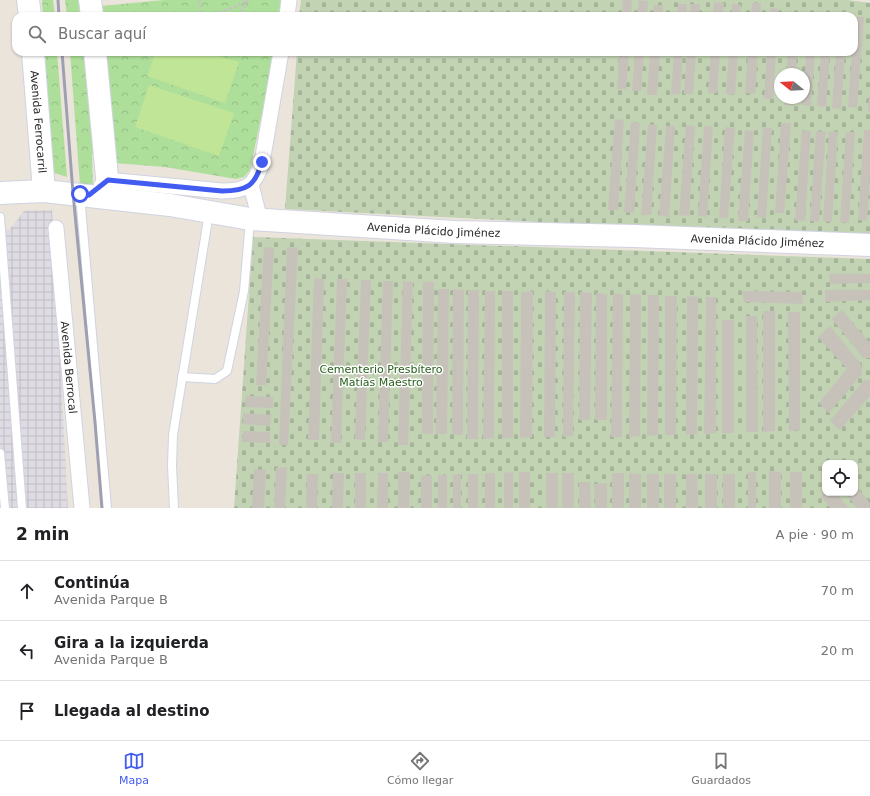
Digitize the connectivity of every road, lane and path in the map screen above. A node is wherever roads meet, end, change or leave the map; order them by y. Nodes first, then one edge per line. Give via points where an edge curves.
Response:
1 (28, 0) edge
2 (90, 0) edge
3 (199, 0) edge
4 (248, 0) edge
5 (290, 0) edge
6 (30, 12) edge
7 (92, 12) edge
8 (202, 12) edge
9 (221, 12) edge
10 (241, 12) edge
11 (288, 12) edge
12 (33, 56) edge
13 (95, 56) edge
14 (280, 56) edge
15 (251, 185) junction
16 (44, 191) junction
17 (97, 192) junction
18 (0, 193) edge
19 (209, 213) junction
20 (0, 217) edge
21 (255, 219) junction
22 (56, 228) dead end
23 (870, 245) edge
24 (182, 377) junction
25 (0, 453) edge
26 (5, 508) edge
27 (22, 508) edge
28 (82, 508) edge
29 (107, 508) edge
30 (174, 508) edge

1 - 6 main road
2 - 7 main road
3 - 8 path
4 - 9 path
4 - 10 path
5 - 11 street
12 - 16 main road, Avenida Ferrocarril
13 - 17 main road
14 - 15 street via 262,162 259,173
15 - 17 street via 235,191
15 - 21 street
16 - 17 main road, Avenida Plácido Jiménez
16 - 18 main road, Avenida Plácido Jiménez
17 - 19 main road, Avenida Plácido Jiménez
17 - 29 lane
19 - 21 main road, Avenida Plácido Jiménez
19 - 24 lane
20 - 27 lane
21 - 23 main road, Avenida Plácido Jiménez via 455,232
21 - 24 lane via 244,291 227,371 215,379
22 - 28 street, Avenida Berrocal
24 - 30 lane via 173,435
25 - 26 lane

